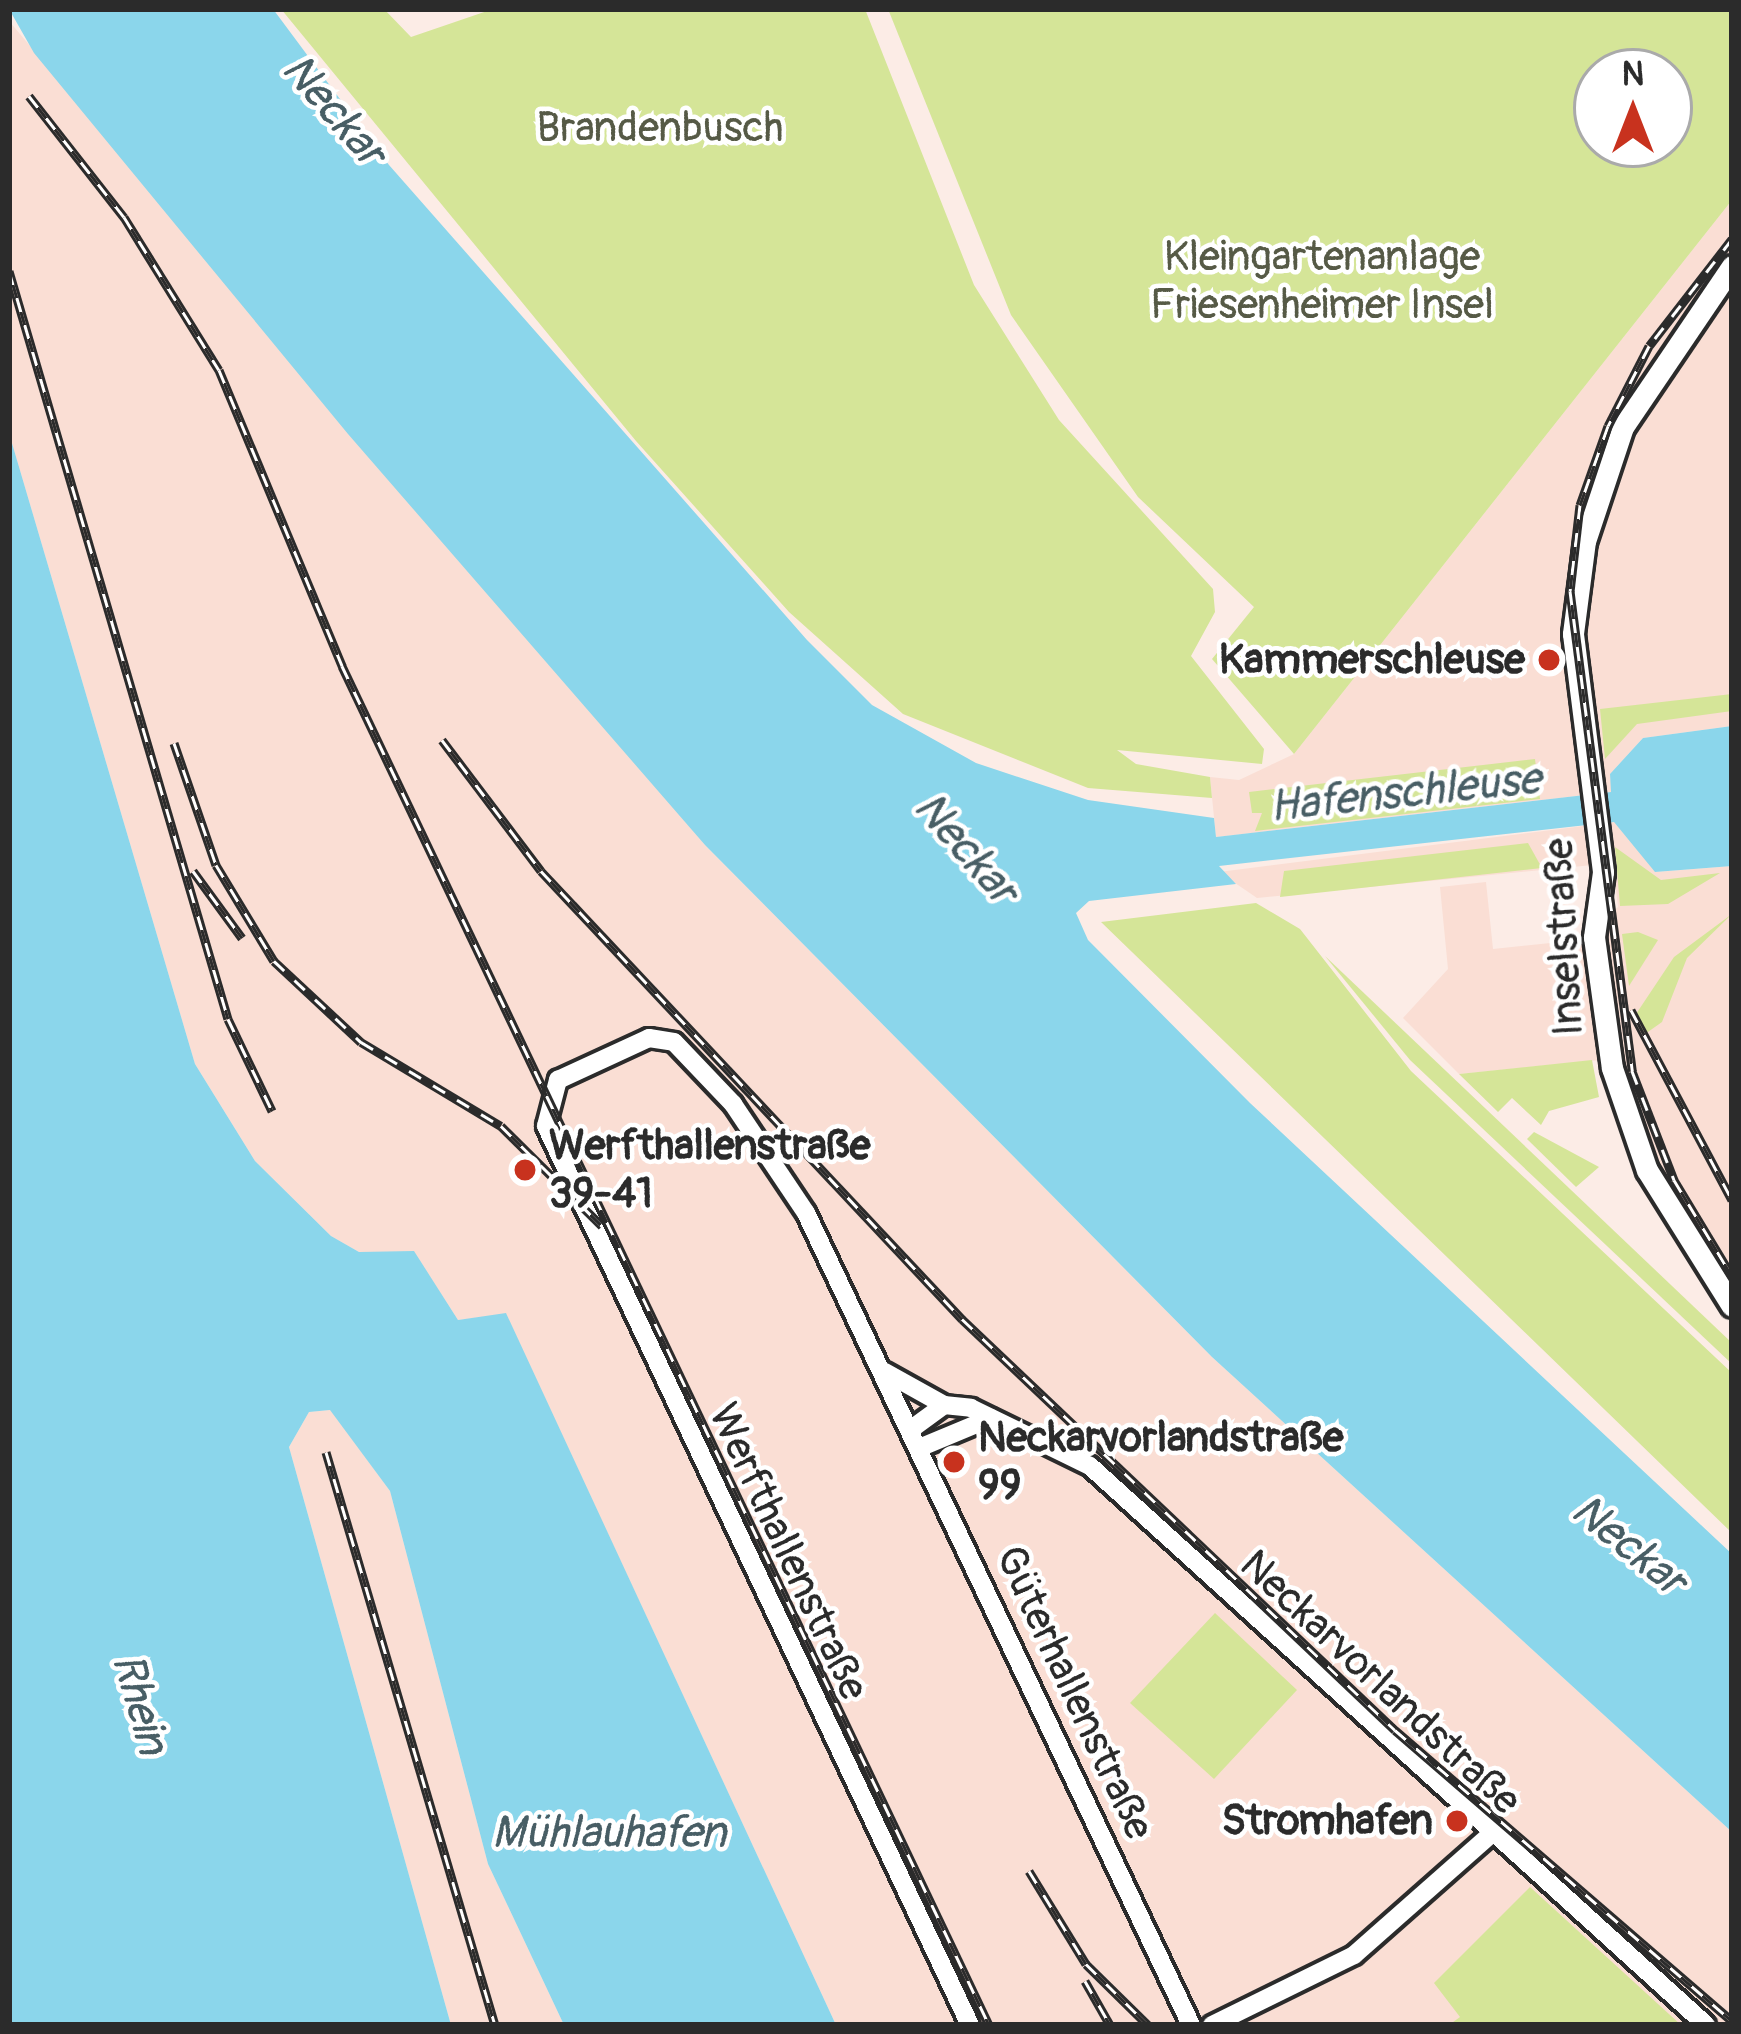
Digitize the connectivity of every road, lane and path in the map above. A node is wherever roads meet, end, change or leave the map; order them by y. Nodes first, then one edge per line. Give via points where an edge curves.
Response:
1 (1732, 266) edge
2 (544, 1110) joint
3 (1732, 1306) edge
4 (883, 1372) junction
5 (944, 1405) junction
6 (991, 1418) junction
7 (915, 1439) junction
8 (1490, 1835) junction
9 (970, 2025) edge
10 (1191, 2025) edge
11 (1212, 2025) edge
12 (1706, 2025) edge

1 - 3 street, Inselstraße via 1656,366 1589,521 1573,634 1601,853 1594,937 1619,1094 1672,1218
2 - 4 street, Güterhallenstraße via 558,1080 638,1041 674,1042 773,1156
2 - 9 street, Werfthallenstraße
4 - 5 street, Neckarvorlandstraße
4 - 7 street, Güterhallenstraße
5 - 6 street, Neckarvorlandstraße
5 - 7 street
6 - 7 street
6 - 8 street, Neckarvorlandstraße via 1062,1447 1124,1494
7 - 10 street, Güterhallenstraße
8 - 11 street via 1354,1955
8 - 12 street, Neckarvorlandstraße

